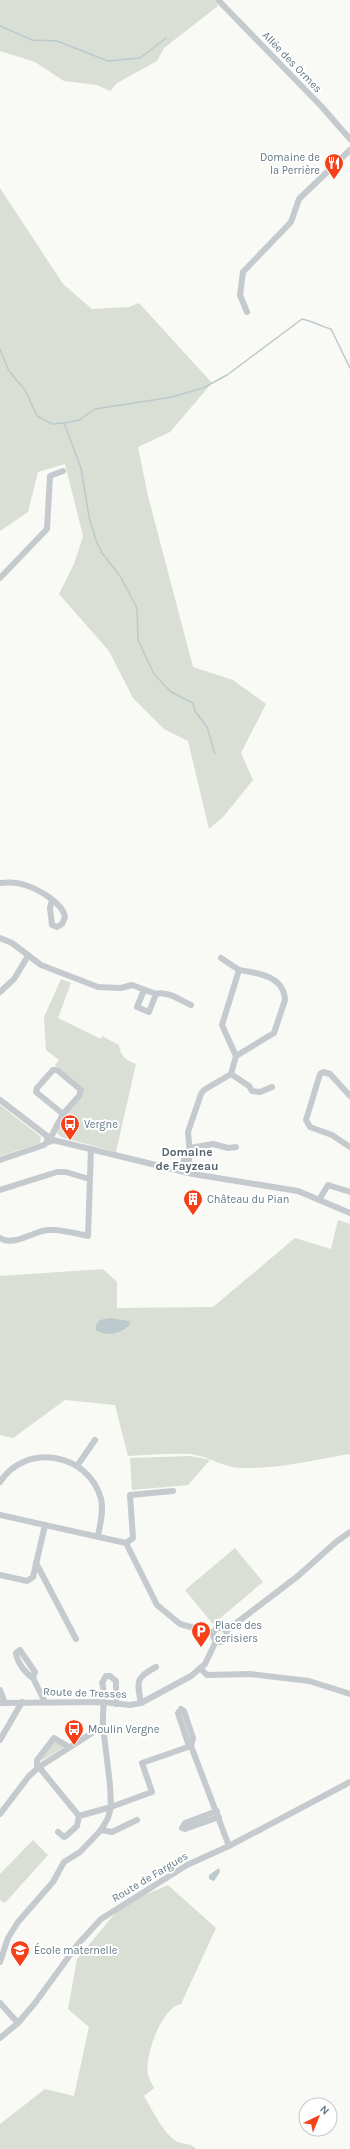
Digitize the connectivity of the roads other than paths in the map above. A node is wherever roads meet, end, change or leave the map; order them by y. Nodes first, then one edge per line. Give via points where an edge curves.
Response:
1 (218, 0) edge
2 (350, 139) edge
3 (350, 150) edge
4 (247, 312) dead end
5 (63, 471) dead end
6 (0, 578) edge
7 (0, 883) edge
8 (52, 900) dead end
9 (0, 938) edge
10 (28, 956) junction
11 (221, 958) dead end
12 (239, 970) junction
13 (144, 990) junction
14 (0, 992) edge
15 (156, 994) junction
16 (191, 1005) dead end
17 (236, 1056) junction
18 (231, 1074) junction
19 (272, 1086) dead end
20 (350, 1096) edge
21 (0, 1100) edge
22 (63, 1114) junction
23 (50, 1138) junction
24 (236, 1147) dead end
25 (350, 1147) edge
26 (190, 1148) junction
27 (92, 1149) junction
28 (0, 1160) edge
29 (183, 1171) junction
30 (89, 1179) junction
31 (0, 1190) edge
32 (350, 1192) edge
33 (319, 1200) junction
34 (350, 1214) edge
35 (0, 1238) edge
36 (95, 1440) dead end
37 (77, 1466) junction
38 (0, 1482) edge
39 (173, 1491) dead end
40 (0, 1515) edge
41 (44, 1525) junction
42 (350, 1532) edge
43 (98, 1536) junction
44 (126, 1543) junction
45 (36, 1563) junction
46 (0, 1576) edge
47 (226, 1630) junction
48 (213, 1633) junction
49 (76, 1639) dead end
50 (216, 1642) junction
51 (156, 1667) dead end
52 (200, 1668) junction
53 (33, 1678) dead end
54 (0, 1690) edge
55 (350, 1694) edge
56 (22, 1702) junction
57 (46, 1702) junction
58 (102, 1702) junction
59 (3, 1703) edge
60 (141, 1703) junction
61 (116, 1704) junction
62 (103, 1726) junction
63 (0, 1740) edge
64 (190, 1746) junction
65 (69, 1747) junction
66 (38, 1768) junction
67 (350, 1782) edge
68 (111, 1807) junction
69 (0, 1814) edge
70 (218, 1814) junction
71 (79, 1816) junction
72 (137, 1820) dead end
73 (102, 1830) junction
74 (58, 1832) dead end
75 (229, 1846) junction
76 (0, 1937) edge
77 (8, 1938) junction
78 (0, 1962) edge
79 (0, 2004) edge
80 (18, 2023) junction
81 (0, 2038) edge

1 - 2 street, Allée des Ormes via 317,101
3 - 4 street via 299,199 291,222 243,272 240,295
5 - 6 street via 50,476 47,529
7 - 8 street via 25,885
9 - 10 street via 12,943
10 - 13 street via 56,972 98,988 121,988 132,985
10 - 14 street via 14,979
11 - 12 street
12 - 17 street via 222,1025
12 - 17 street via 268,975 284,990 285,1000 274,1033
13 - 15 street
13 - 15 street via 137,1007 148,1012
15 - 16 street via 168,995
17 - 18 street
18 - 19 street via 252,1091 260,1092
18 - 26 street via 201,1094 188,1132
20 - 25 street via 330,1074 323,1072 319,1076 306,1120 310,1127 332,1135
21 - 23 street
22 - 22 street via 79,1096 80,1090 58,1070 53,1070 36,1092
22 - 23 street
23 - 27 street
23 - 28 street via 44,1145
24 - 26 street via 212,1144
26 - 29 street
27 - 29 street
27 - 30 street
29 - 33 street via 298,1191
30 - 31 street via 57,1172
30 - 35 street via 88,1236 49,1230 16,1240
32 - 33 street via 328,1185
33 - 34 street
36 - 37 street
37 - 38 street via 52,1457 37,1457 19,1464
37 - 43 street via 96,1486 101,1500 102,1513
39 - 44 street via 130,1495 133,1538
40 - 41 street
41 - 43 street
41 - 45 street
42 - 47 street via 298,1576
43 - 44 street
44 - 48 street via 160,1608 180,1624
45 - 46 street via 33,1577 27,1581
45 - 49 street
47 - 48 street via 220,1627
47 - 50 street via 226,1640
48 - 50 street
50 - 52 street, Route de Tresses via 205,1664
51 - 60 street via 142,1674 137,1682
52 - 55 street via 207,1675 250,1674 309,1681
52 - 60 street, Route de Tresses via 191,1676
53 - 57 street
54 - 59 street
56 - 57 street, Route de Tresses
56 - 59 street, Route de Tresses
56 - 63 street
57 - 58 street, Route de Tresses
58 - 61 street, Route de Tresses
58 - 61 street via 105,1690 103,1680 110,1676 116,1681
58 - 62 street
60 - 61 street, Route de Tresses
62 - 65 street
62 - 68 street
64 - 64 street via 193,1738 184,1711 181,1709 178,1713
64 - 68 street via 142,1763 152,1792
64 - 70 street
65 - 66 street
65 - 66 street via 54,1738 37,1760
66 - 69 street
66 - 71 street
67 - 75 street, Route de Fargues
68 - 71 street
68 - 73 street
70 - 70 street via 185,1823 182,1828 186,1829
70 - 75 street
71 - 74 street via 77,1826 66,1836
72 - 73 street via 112,1832
73 - 77 street via 80,1852 64,1862 53,1882 18,1922
75 - 80 street, Route de Fargues via 187,1864 101,1919 78,1944
76 - 77 street
77 - 78 street
79 - 80 street
80 - 81 street, Route de Fargues

